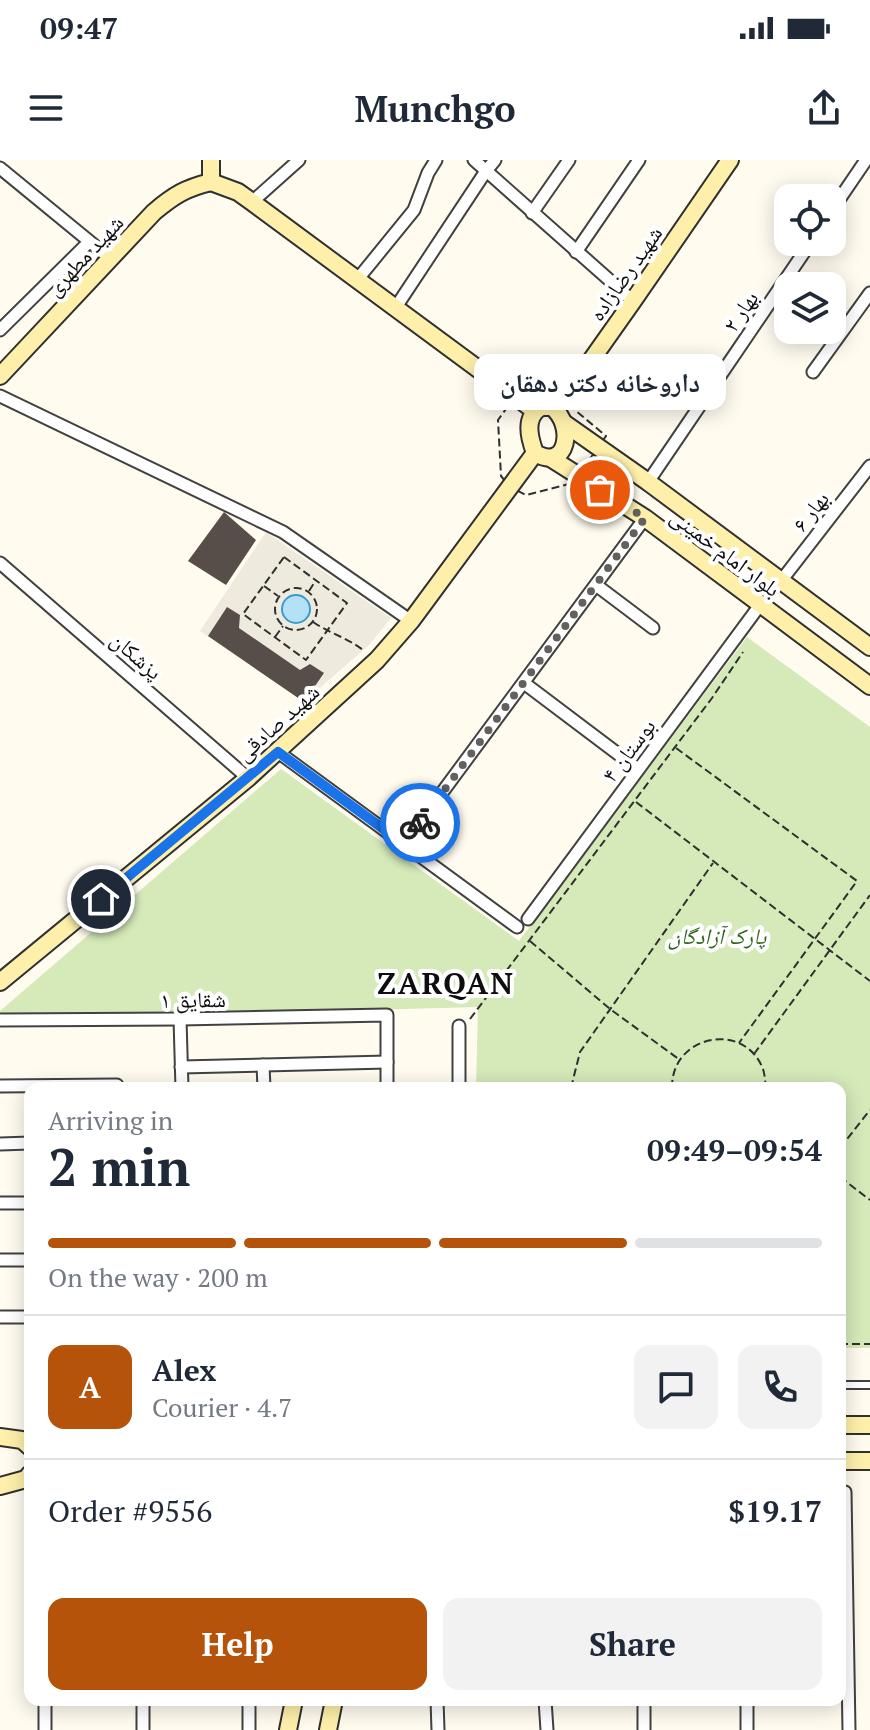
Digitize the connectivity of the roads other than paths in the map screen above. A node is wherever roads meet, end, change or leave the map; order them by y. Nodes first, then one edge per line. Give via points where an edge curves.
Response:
1 (211, 160) edge
2 (299, 160) edge
3 (436, 160) edge
4 (474, 160) edge
5 (495, 160) edge
6 (569, 160) edge
7 (639, 160) edge
8 (730, 160) edge
9 (866, 160) edge
10 (0, 168) edge
11 (486, 171) junction
12 (211, 182) junction
13 (846, 189) edge
14 (252, 202) junction
15 (532, 213) junction
16 (89, 242) junction
17 (576, 252) junction
18 (801, 256) edge
19 (111, 259) junction
20 (357, 280) junction
21 (870, 293) edge
22 (633, 301) junction
23 (396, 307) junction
24 (0, 330) edge
25 (813, 372) dead end
26 (0, 376) edge
27 (0, 396) edge
28 (535, 411) junction
29 (560, 416) junction
30 (535, 453) junction
31 (552, 459) junction
32 (870, 466) edge
33 (648, 482) junction
34 (645, 518) junction
35 (0, 563) edge
36 (781, 581) junction
37 (596, 585) junction
38 (760, 605) junction
39 (411, 621) junction
40 (653, 628) dead end
41 (870, 647) edge
42 (524, 683) junction
43 (870, 686) edge
44 (278, 752) junction
45 (638, 769) junction
46 (248, 778) junction
47 (404, 844) junction
48 (528, 919) dead end
49 (517, 927) dead end
50 (1, 981) edge
51 (180, 1019) junction
52 (0, 1020) edge
53 (459, 1026) dead end
54 (387, 1062) junction
55 (263, 1065) junction
56 (181, 1067) junction
57 (182, 1082) edge
58 (264, 1082) edge
59 (387, 1082) edge
60 (459, 1082) edge
61 (0, 1086) edge
62 (24, 1086) edge
63 (24, 1143) edge
64 (0, 1144) edge
65 (0, 1203) edge
66 (24, 1203) edge
67 (0, 1260) edge
68 (24, 1260) edge
69 (0, 1317) edge
70 (24, 1317) edge
71 (846, 1385) edge
72 (870, 1385) edge
73 (846, 1425) edge
74 (870, 1425) edge
75 (0, 1437) edge
76 (24, 1441) edge
77 (846, 1461) edge
78 (870, 1461) edge
79 (24, 1479) edge
80 (2, 1487) edge
81 (846, 1552) edge
82 (45, 1706) edge
83 (143, 1706) edge
84 (249, 1706) edge
85 (293, 1706) edge
86 (333, 1706) edge
87 (437, 1706) edge
88 (545, 1706) edge
89 (644, 1706) edge
90 (747, 1706) edge
91 (45, 1730) edge
92 (143, 1730) edge
93 (249, 1730) edge
94 (288, 1730) edge
95 (328, 1730) edge
96 (438, 1730) edge
97 (547, 1730) edge
98 (644, 1730) edge
99 (747, 1730) edge
100 (849, 1730) edge

1 - 12 main road
2 - 14 street
3 - 20 street via 414,210
4 - 11 street
5 - 11 street
6 - 15 street
7 - 17 street
8 - 22 main road, شهید رضازاده
9 - 13 street
10 - 16 street
11 - 15 street
11 - 23 street
12 - 14 main road
12 - 19 main road, شهید مطهری via 173,196
14 - 20 main road
15 - 17 street
16 - 19 street
16 - 24 street
17 - 22 street
18 - 33 street, بهار ۲
19 - 26 main road, شهید مطهری
20 - 23 main road
21 - 25 street
22 - 29 main road, شهید رضازاده
23 - 28 main road
27 - 39 street via 283,532
28 - 29 main road via 547,406
28 - 30 main road via 529,429
29 - 31 main road via 566,437
29 - 33 main road, بلوار امام خمینی
30 - 31 main road
30 - 39 main road, شهید صادقی
31 - 34 main road, بلوار امام خمینی
32 - 36 street, بهار ۶
33 - 36 main road, بلوار امام خمینی
34 - 37 street
34 - 38 main road, بلوار امام خمینی
35 - 46 street, پزشکان
36 - 41 main road, بلوار امام خمینی
37 - 40 street
37 - 42 street
38 - 43 main road, بلوار امام خمینی
38 - 45 street, بوستان ۴
39 - 44 main road, شهید صادقی
42 - 45 street
42 - 47 street
44 - 46 main road, شهید صادقی
44 - 47 street
45 - 48 street, بوستان ۴
46 - 50 main road, شهید صادقی
47 - 49 street
51 - 52 street, شقایق ۱
51 - 54 street, شقایق ۱ via 387,1015
51 - 56 street
53 - 60 street
54 - 55 street
54 - 59 street
55 - 56 street
55 - 58 street
56 - 57 street
61 - 62 street
63 - 64 street
65 - 66 street
67 - 68 street
69 - 70 street
71 - 72 lane
73 - 74 main road
75 - 76 main road
77 - 78 main road
79 - 80 main road
81 - 100 street
82 - 91 street
83 - 92 street
84 - 93 street
85 - 94 main road
86 - 95 main road
87 - 96 street
88 - 97 street
89 - 98 street
90 - 99 street

